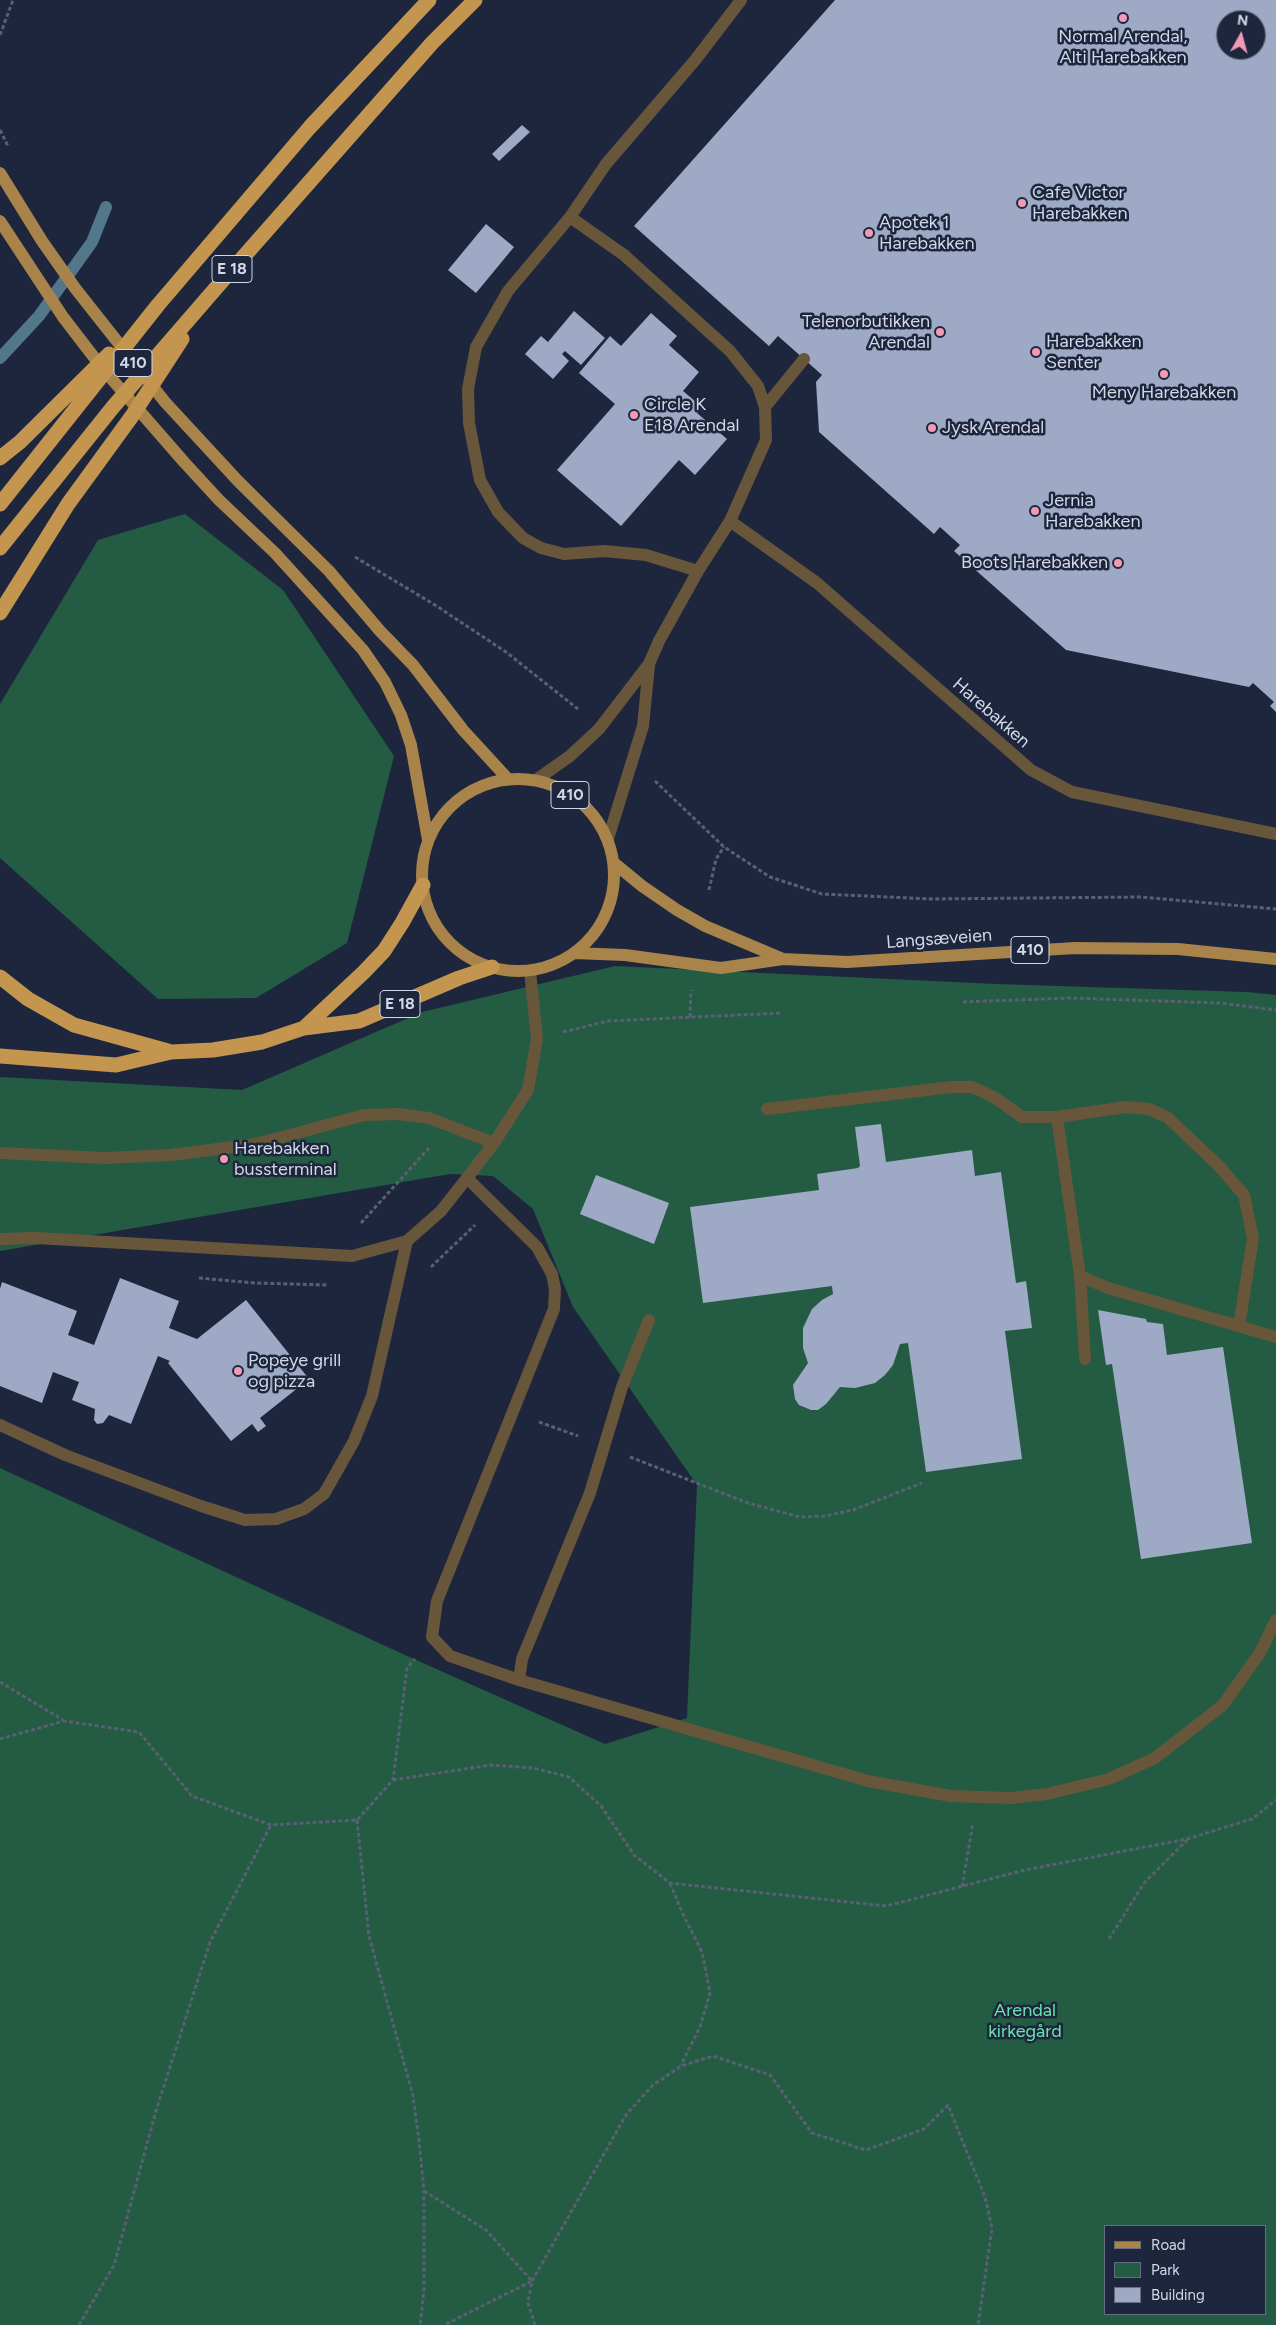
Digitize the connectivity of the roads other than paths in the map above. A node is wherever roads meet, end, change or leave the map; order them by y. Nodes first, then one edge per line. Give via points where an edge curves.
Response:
1 (428, 0) edge
2 (475, 0) edge
3 (741, 0) edge
4 (2, 177) edge
5 (570, 217) junction
6 (0, 221) edge
7 (216, 288) junction
8 (158, 305) junction
9 (804, 358) dead end
10 (765, 407) junction
11 (0, 458) edge
12 (0, 504) edge
13 (730, 521) junction
14 (0, 548) edge
15 (698, 571) junction
16 (0, 613) edge
17 (649, 664) junction
18 (508, 779) junction
19 (536, 780) junction
20 (1276, 834) edge
21 (608, 839) junction
22 (428, 840) junction
23 (614, 863) junction
24 (423, 885) junction
25 (574, 953) junction
26 (784, 959) junction
27 (1276, 959) edge
28 (492, 967) junction
29 (530, 971) junction
30 (0, 977) edge
31 (304, 1028) junction
32 (171, 1052) junction
33 (0, 1056) edge
34 (767, 1108) dead end
35 (1057, 1117) junction
36 (494, 1143) junction
37 (0, 1153) edge
38 (468, 1178) junction
39 (0, 1239) edge
40 (407, 1241) junction
41 (1080, 1276) junction
42 (649, 1320) dead end
43 (1239, 1326) junction
44 (1276, 1337) edge
45 (1085, 1359) dead end
46 (0, 1425) edge
47 (1274, 1625) edge
48 (520, 1680) junction

1 - 8 highway, E 18 via 310,127
2 - 7 highway, E 18 via 412,65
3 - 5 lane via 696,59 606,164
4 - 18 main road, 410 via 75,288 129,358 200,441 329,571
5 - 10 lane via 624,255 730,351 758,386
5 - 15 lane via 508,291 476,346 468,389 469,423 480,480 498,512 523,538 541,548 564,554 604,551 646,555
6 - 22 main road, 410 via 63,316 103,369 190,469 266,544 363,650 384,682 411,745
7 - 14 highway, E 18 via 113,407
7 - 16 highway, E 18 via 132,416 68,504
8 - 11 highway, E 18
8 - 12 highway, E 18
9 - 10 lane
10 - 13 lane via 766,440
13 - 15 lane
13 - 20 lane, Harebakken via 817,583 1031,770 1072,792
15 - 17 lane
17 - 19 lane via 599,730
17 - 21 lane via 643,726
18 - 19 main road, 410
18 - 22 main road, 410 via 482,786 460,799 441,817
19 - 21 main road, 410 via 559,788 580,801 596,818
21 - 23 main road, 410
22 - 24 main road, 410 via 423,862
23 - 25 main road, 410 via 614,889 606,914 593,936
23 - 26 main road, Langsæveien / 410 via 676,910 704,926
24 - 28 main road, 410 via 430,913 445,937 466,956
24 - 31 highway, E 18 via 384,951
25 - 26 main road, Langsæveien / 410 via 625,955 722,968
25 - 29 main road, 410 via 553,965
26 - 27 main road, Langsæveien / 410 via 847,962 1075,948 1178,950
28 - 29 main road, 410
28 - 31 highway, E 18 via 359,1022
29 - 36 lane via 537,1039 528,1090
30 - 32 highway, E 18 via 28,999 74,1026
31 - 32 highway, E 18 via 262,1042 213,1050
32 - 33 highway, E 18 via 116,1065
34 - 35 lane via 972,1087 994,1097 1022,1117
35 - 41 lane
35 - 43 lane via 1126,1107 1149,1109 1167,1117 1218,1165 1244,1195 1253,1238
36 - 37 lane via 430,1118 398,1114 364,1115 256,1144 172,1155 105,1158
36 - 38 lane
38 - 40 lane via 441,1211
38 - 48 lane via 537,1247 552,1274 556,1289 554,1309 437,1601 432,1637 450,1656
39 - 40 lane via 36,1238 352,1256
40 - 46 lane via 372,1396 354,1441 324,1494 304,1510 276,1519 245,1520 65,1455
41 - 43 lane via 1108,1288
41 - 45 lane
42 - 48 lane via 622,1387 590,1493 522,1659
43 - 44 lane
47 - 48 lane via 1261,1651 1223,1705 1155,1758 1109,1779 1047,1794 1011,1798 952,1796 868,1781

